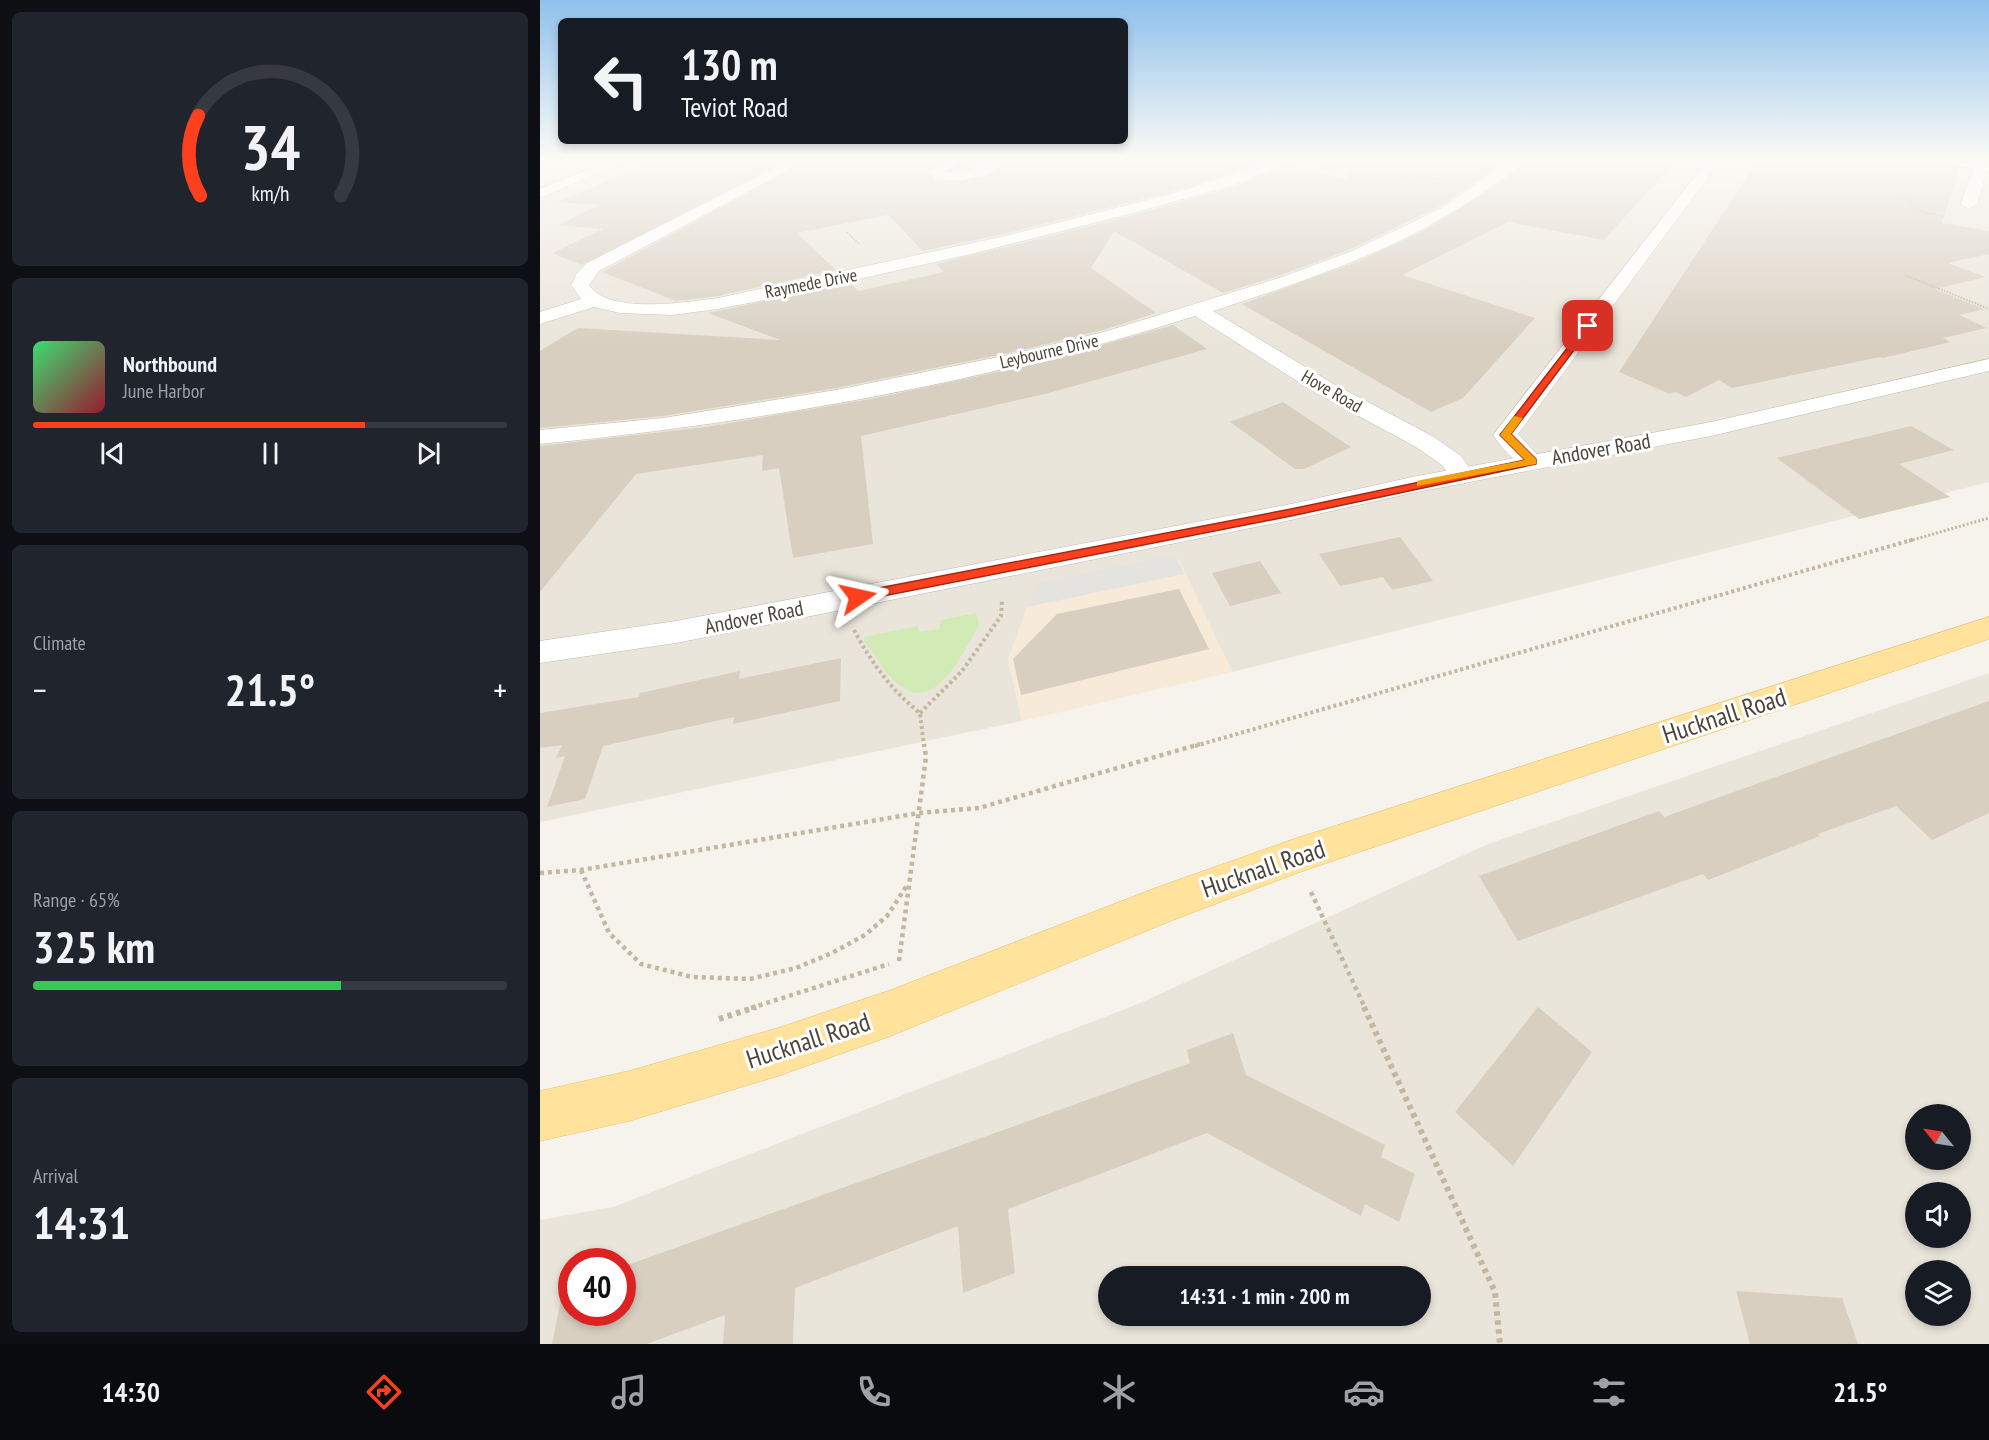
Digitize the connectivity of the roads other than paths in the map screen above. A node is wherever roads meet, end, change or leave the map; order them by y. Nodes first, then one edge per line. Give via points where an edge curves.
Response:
1 (685, 220) edge
2 (1092, 220) edge
3 (1431, 220) edge
4 (1669, 220) edge
5 (594, 301) junction
6 (1198, 310) junction
7 (540, 318) edge
8 (1989, 365) edge
9 (540, 437) edge
10 (1532, 462) junction
11 (1462, 476) junction
12 (1989, 628) edge
13 (540, 652) edge
14 (540, 1116) edge

1 - 5 street via 593,267 580,285
2 - 5 street, Raymede Drive via 885,268 688,307 627,308
3 - 6 street, Leybourne Drive via 1348,259
4 - 10 street via 1505,435
5 - 7 street
6 - 9 street, Leybourne Drive via 1018,359 836,397 663,425
6 - 11 street, Hove Road via 1324,388 1425,442 1452,461
8 - 10 street, Andover Road via 1711,429
10 - 11 street, Andover Road
11 - 13 street, Andover Road via 676,632
12 - 14 main road, Hucknall Road via 1294,856 888,1014 778,1052 629,1096

